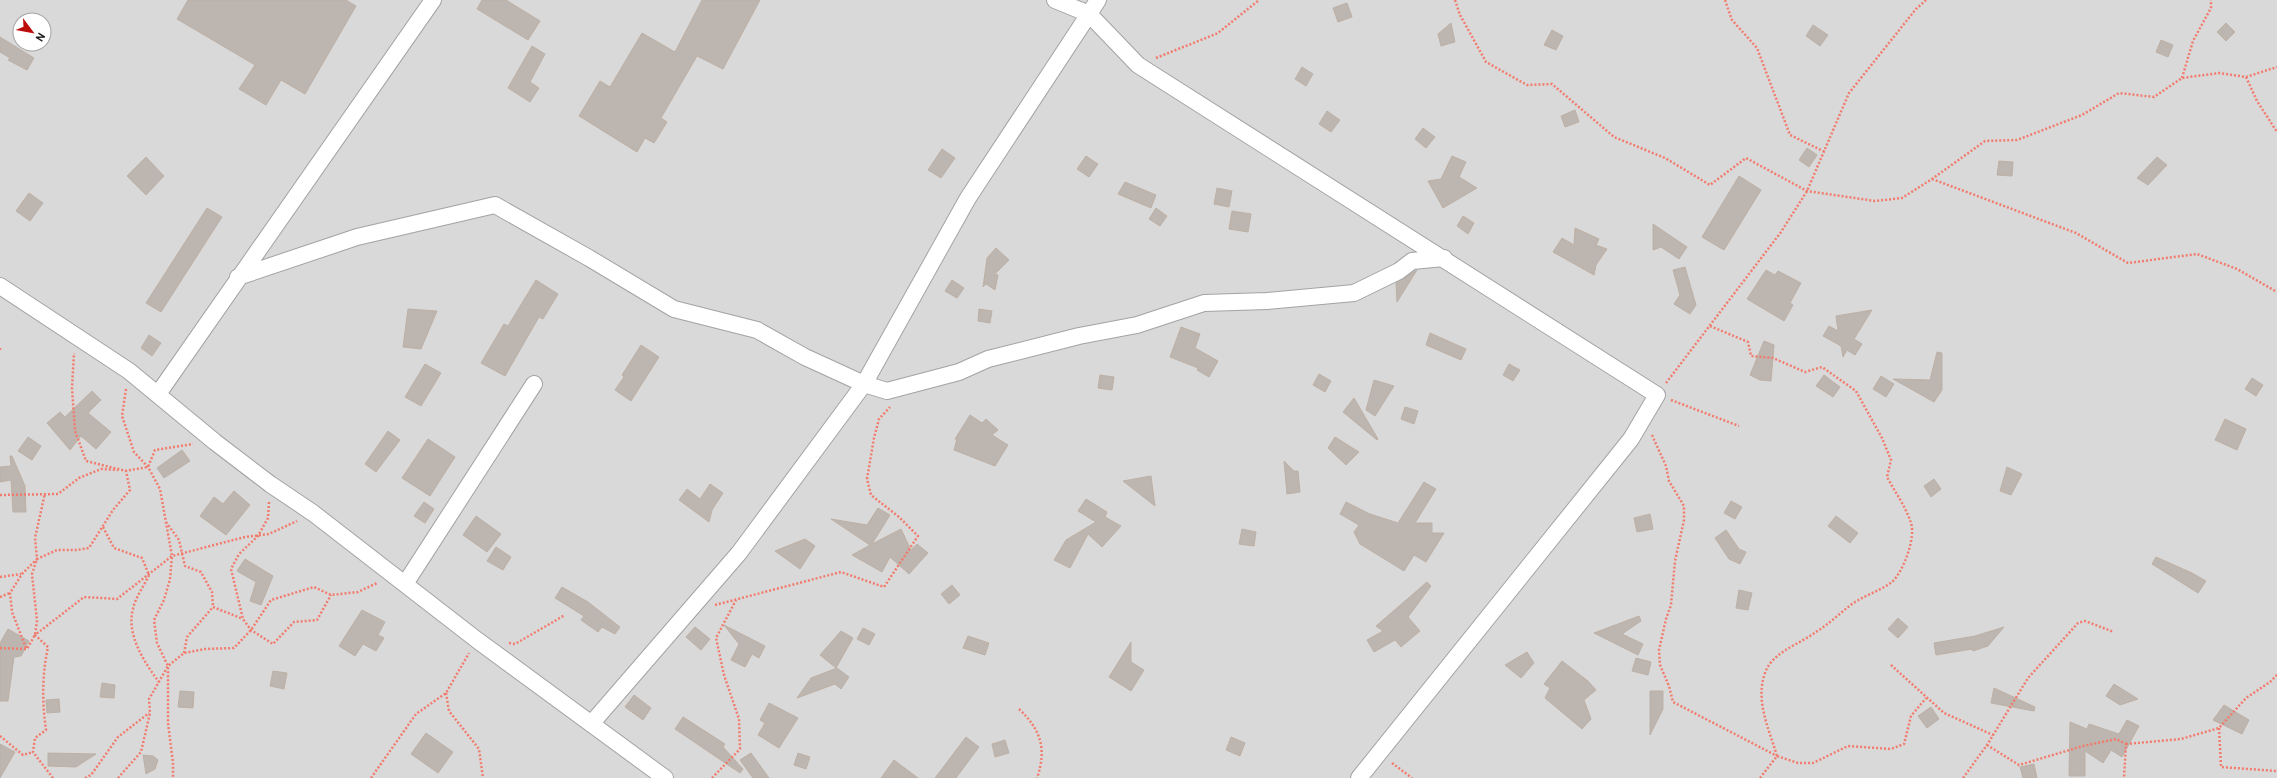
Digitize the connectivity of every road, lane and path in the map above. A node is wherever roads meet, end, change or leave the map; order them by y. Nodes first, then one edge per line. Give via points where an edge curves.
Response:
1 (433, 0) edge
2 (1055, 0) edge
3 (1098, 0) edge
4 (1259, 0) edge
5 (1456, 0) edge
6 (1725, 0) edge
7 (1926, 0) edge
8 (2211, 0) edge
9 (1089, 14) junction
10 (1138, 65) junction
11 (2277, 67) edge
12 (2246, 77) junction
13 (2182, 78) junction
14 (2277, 132) edge
15 (1825, 152) junction
16 (1932, 179) junction
17 (1807, 191) junction
18 (1444, 258) junction
19 (238, 277) junction
20 (0, 286) edge
21 (2277, 292) edge
22 (1710, 326) junction
23 (74, 336) junction
24 (129, 370) junction
25 (534, 384) dead end
26 (864, 384) junction
27 (899, 388) junction
28 (158, 394) junction
29 (1657, 395) junction
30 (1643, 417) junction
31 (1739, 426) dead end
32 (216, 442) junction
33 (148, 467) junction
34 (126, 471) junction
35 (270, 484) junction
36 (45, 493) junction
37 (0, 495) edge
38 (312, 513) junction
39 (165, 520) junction
40 (103, 527) junction
41 (258, 536) junction
42 (182, 554) junction
43 (172, 556) junction
44 (37, 559) junction
45 (22, 574) junction
46 (149, 575) junction
47 (0, 577) edge
48 (399, 579) junction
49 (10, 593) junction
50 (331, 595) junction
51 (0, 597) edge
52 (736, 600) junction
53 (213, 606) junction
54 (687, 612) junction
55 (565, 615) dead end
56 (243, 619) junction
57 (251, 630) junction
58 (2114, 632) dead end
59 (35, 635) junction
60 (477, 640) junction
61 (508, 643) dead end
62 (0, 648) edge
63 (27, 649) junction
64 (184, 653) junction
65 (1891, 665) dead end
66 (168, 666) junction
67 (2277, 674) edge
68 (159, 682) junction
69 (446, 693) junction
70 (1926, 698) junction
71 (1018, 709) dead end
72 (150, 713) junction
73 (591, 724) junction
74 (2219, 728) junction
75 (1993, 735) junction
76 (0, 736) edge
77 (2126, 744) junction
78 (1987, 746) junction
79 (32, 752) junction
80 (1379, 753) junction
81 (1777, 756) junction
82 (2277, 771) edge
83 (121, 773) junction
84 (53, 778) edge
85 (85, 778) edge
86 (118, 778) edge
87 (122, 778) edge
88 (173, 778) edge
89 (371, 778) edge
90 (483, 778) edge
91 (665, 778) edge
92 (712, 778) edge
93 (1037, 778) edge
94 (1359, 778) edge
95 (1412, 778) edge
96 (1760, 778) edge
97 (1963, 778) edge
98 (2124, 778) edge

1 - 19 street
2 - 9 street
3 - 9 street
4 - 10 path via 1218,33
5 - 17 path via 1460,15 1486,62 1527,85 1552,84 1614,137 1664,158 1710,185 1746,158
6 - 15 path via 1732,20 1757,48 1790,135
7 - 15 path via 1849,93
8 - 13 path via 2211,8 2193,41
9 - 10 street
9 - 26 street via 968,198
10 - 18 street
11 - 12 path
12 - 13 path via 2219,73
12 - 14 path via 2257,101
13 - 16 path via 2154,97 2119,93 2082,115 2017,140 1985,141
15 - 17 path
16 - 17 path via 1902,198 1875,201
16 - 21 path via 2076,233 2128,263 2197,254 2237,269
17 - 22 path via 1781,232
18 - 27 street via 1412,261 1399,271 1354,293 1204,304 1137,325 1079,336 988,359 959,372
18 - 29 street
19 - 26 street via 357,237 494,205 674,309 757,330 805,357
19 - 28 street
20 - 23 street
22 - 29 path
22 - 81 path via 1748,342 1751,356 1773,358 1805,372 1822,367 1856,391 1882,438 1891,460 1887,477 1912,524 1909,548 1896,578 1885,587 1852,604 1817,632 1793,645 1766,671 1761,707
23 - 24 street
23 - 34 path via 72,388 75,431 86,460
24 - 28 street
24 - 33 path via 122,416 134,452
25 - 48 street
26 - 27 street via 887,391
26 - 54 street via 739,552
27 - 52 path via 889,409 879,419 867,478 871,495 918,536 884,587 841,572
28 - 32 street
29 - 30 street
29 - 31 path
30 - 80 street via 1631,439
30 - 81 path via 1666,466 1669,481 1684,506 1684,520 1676,554 1672,605 1659,650 1660,665 1673,702
32 - 33 path via 155,450
32 - 35 street
33 - 34 path
33 - 39 path via 160,489
34 - 36 path via 101,468 79,478 58,494
34 - 40 path via 130,490
35 - 38 street
35 - 41 path via 268,518
36 - 37 path
36 - 44 path via 35,538
38 - 41 path via 269,534
38 - 48 street
39 - 42 path via 179,540
39 - 43 path
40 - 44 path via 89,548 57,550
40 - 46 path via 114,548 142,558
41 - 42 path
41 - 56 path via 239,554 231,569
42 - 43 path
42 - 53 path via 185,566 201,572 212,592
43 - 46 path
43 - 66 path via 170,579 164,600 154,620 157,643
44 - 45 path
44 - 59 path via 32,574 37,620
45 - 47 path
45 - 49 path
46 - 59 path via 118,598 84,597
46 - 68 path via 133,607 130,625 144,663
48 - 50 path via 358,592
48 - 60 street
49 - 51 path
49 - 63 path via 12,612
50 - 57 path via 314,587 271,600
50 - 57 path via 316,620 294,622 273,644
52 - 54 path
52 - 92 path via 716,638 724,675 739,719 740,749
53 - 56 path
53 - 64 path via 187,637
54 - 73 street
55 - 61 path via 515,644
56 - 57 path
57 - 64 path via 234,648
58 - 75 path via 2085,621 2078,623 2028,678
59 - 63 path
59 - 79 path via 48,648 43,685 46,730 36,738
60 - 69 path
60 - 73 street
62 - 63 path
64 - 66 path
65 - 70 path
66 - 68 path
66 - 88 path via 168,723
67 - 74 path via 2270,682 2246,698
68 - 72 path via 149,699
69 - 89 path via 416,714
69 - 90 path via 449,711 479,749
70 - 75 path via 1944,713
70 - 81 path via 1911,716 1904,744 1898,747 1891,749 1848,746 1813,763 1798,763
71 - 93 path via 1031,721 1042,744
72 - 83 path via 141,752
72 - 85 path via 118,737 91,775
73 - 91 street
74 - 77 path via 2180,739
74 - 82 path via 2221,767
75 - 78 path
76 - 79 path via 24,755
77 - 78 path via 2116,740 2103,742 2019,765
77 - 98 path
78 - 97 path
79 - 84 path
80 - 94 street
80 - 95 path
81 - 96 path
83 - 86 path
83 - 87 path

